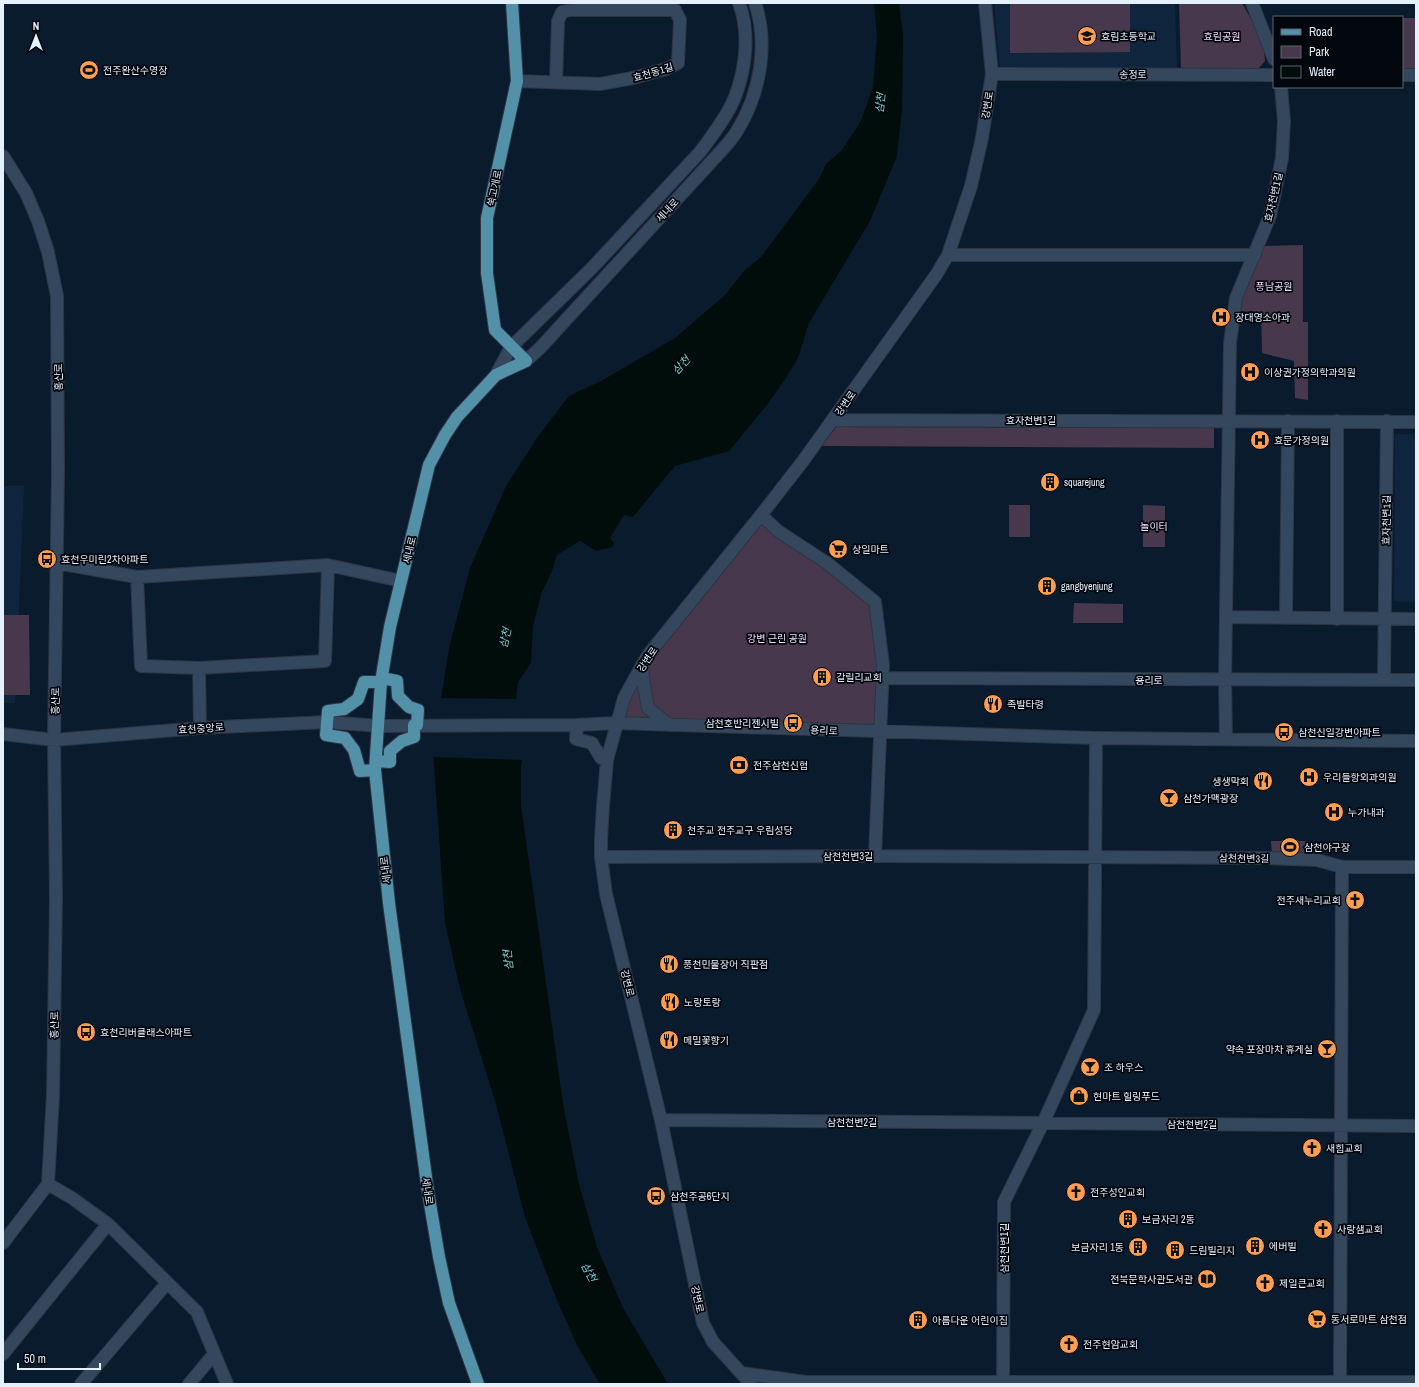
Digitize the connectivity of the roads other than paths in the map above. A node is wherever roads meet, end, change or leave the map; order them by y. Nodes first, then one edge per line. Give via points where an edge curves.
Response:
1 (512, 3) edge
2 (739, 3) edge
3 (755, 3) edge
4 (985, 3) edge
5 (1252, 3) edge
6 (1273, 56) edge
7 (992, 74) junction
8 (1273, 75) edge
9 (1403, 75) edge
10 (1416, 75) edge
11 (517, 81) junction
12 (556, 82) junction
13 (1281, 88) edge
14 (3, 156) edge
15 (948, 255) junction
16 (1255, 255) junction
17 (511, 347) junction
18 (526, 360) junction
19 (496, 376) junction
20 (833, 420) junction
21 (1229, 421) junction
22 (1288, 421) junction
23 (1337, 422) junction
24 (1387, 422) junction
25 (1416, 422) edge
26 (761, 515) junction
27 (57, 563) junction
28 (328, 565) junction
29 (137, 577) junction
30 (401, 581) junction
31 (1226, 617) junction
32 (1286, 618) junction
33 (1337, 619) junction
34 (1385, 619) junction
35 (1416, 619) edge
36 (642, 665) junction
37 (199, 668) junction
38 (883, 678) junction
39 (382, 680) junction
40 (1225, 680) junction
41 (1384, 680) junction
42 (1416, 680) edge
43 (327, 722) junction
44 (613, 723) junction
45 (416, 725) junction
46 (577, 725) junction
47 (669, 725) junction
48 (378, 726) junction
49 (200, 728) junction
50 (880, 732) junction
51 (3, 734) edge
52 (1096, 738) junction
53 (1226, 739) junction
54 (54, 740) junction
55 (1416, 741) edge
56 (604, 759) junction
57 (375, 766) junction
58 (875, 856) junction
59 (601, 857) junction
60 (1095, 857) junction
61 (1342, 867) junction
62 (1416, 867) edge
63 (661, 1120) junction
64 (1044, 1123) junction
65 (1341, 1125) junction
66 (1416, 1126) edge
67 (48, 1184) junction
68 (108, 1224) junction
69 (3, 1243) edge
70 (167, 1283) junction
71 (3, 1354) edge
72 (214, 1354) junction
73 (741, 1373) junction
74 (1003, 1382) junction
75 (1416, 1382) edge
76 (1340, 1383) edge
77 (82, 1384) edge
78 (189, 1384) edge
79 (227, 1384) edge
80 (478, 1384) edge
81 (751, 1384) edge

1 - 11 main road, 쑥고개로
2 - 17 street, 세내로 via 744,14 746,39 743,67 734,98 715,131 700,152 592,268
3 - 18 street, 세내로 via 761,38 759,78 738,130 541,347
4 - 7 street, 강변로
5 - 6 street
7 - 8 street, 송정로
7 - 15 street, 강변로 via 971,186
9 - 10 street
11 - 12 street, 효천동1길
11 - 17 main road, 쑥고개로 via 487,218 487,273 495,330
12 - 12 street, 효천동1길 via 600,84 666,70 678,63 680,20 675,10 562,12 558,21
13 - 16 street, 효자천변1길 via 1284,121 1282,158 1270,216
14 - 27 street, 홍산로 via 26,193 38,221 48,252 57,296
15 - 16 street
15 - 20 street, 강변로
16 - 21 street, 효자천변1길 via 1236,298 1230,343
17 - 18 main road, 쑥고개로
17 - 19 street, 세내로
18 - 19 main road, 세내로
19 - 30 main road, 세내로 via 458,417 429,465
20 - 21 street, 효자천변1길
20 - 26 street, 강변로
21 - 22 street, 효자천변1길
21 - 31 street, 효자천변1길
22 - 23 street, 효자천변1길
22 - 32 street
23 - 24 street, 효자천변1길
23 - 33 street
24 - 25 street, 효자천변1길
24 - 34 street, 효자천변1길
26 - 36 street, 강변로
26 - 38 street via 778,531 827,562 875,602
27 - 29 street
27 - 54 street, 홍산로
28 - 29 street
28 - 30 street
28 - 37 street via 325,660
29 - 37 street via 141,666
30 - 39 main road, 세내로 via 390,627
31 - 32 street
31 - 40 street, 효자천변1길
32 - 33 street
33 - 34 street
34 - 35 street
34 - 41 street, 효자천변1길
36 - 44 street, 강변로
36 - 47 street via 648,708
37 - 49 street
38 - 40 street, 용리로
38 - 50 street
39 - 43 main road via 364,682 358,699 344,709 328,711
39 - 45 main road via 397,681 398,696 409,707 418,710
39 - 48 main road, 세내로
40 - 41 street, 용리로
40 - 53 street, 효자천변1길
41 - 42 street, 용리로
43 - 48 street, 효천중앙로
43 - 49 street, 효천중앙로
43 - 57 main road via 326,735 345,738 354,750 360,770
44 - 46 street, 용리로
44 - 47 street, 용리로
44 - 56 street, 강변로
45 - 46 street, 용리로
45 - 48 street, 효천중앙로
45 - 57 main road via 414,737 402,741 390,751 390,762
46 - 56 street via 576,739 592,743
47 - 50 street, 용리로
48 - 57 main road, 세내로
49 - 54 street, 효천중앙로
50 - 52 street, 용리로
50 - 58 street
51 - 54 street, 효천중앙로
52 - 53 street, 용리로
52 - 60 street
53 - 55 street, 용리로
54 - 67 street, 홍산로 via 56,906 53,1095
56 - 59 street, 강변로
57 - 80 main road, 세내로 via 389,903 428,1192 449,1303
58 - 59 street, 삼천천변3길
58 - 60 street, 삼천천변3길
59 - 63 street, 강변로 via 606,894
60 - 61 street, 삼천천변3길 via 1318,860
60 - 64 street via 1094,1010
61 - 62 street, 삼천천변3길
61 - 65 street
63 - 64 street, 삼천천변2길
63 - 73 street, 강변로 via 703,1323 713,1342
64 - 65 street, 삼천천변2길
64 - 74 street, 삼천천변1길 via 1004,1202
65 - 66 street, 삼천천변2길
65 - 76 street
67 - 68 street
67 - 69 street
68 - 70 street
68 - 71 street
70 - 72 street via 197,1312
70 - 77 street
72 - 78 street
72 - 79 street
73 - 74 street via 806,1382
73 - 81 street, 강변로
74 - 76 street
75 - 76 street

